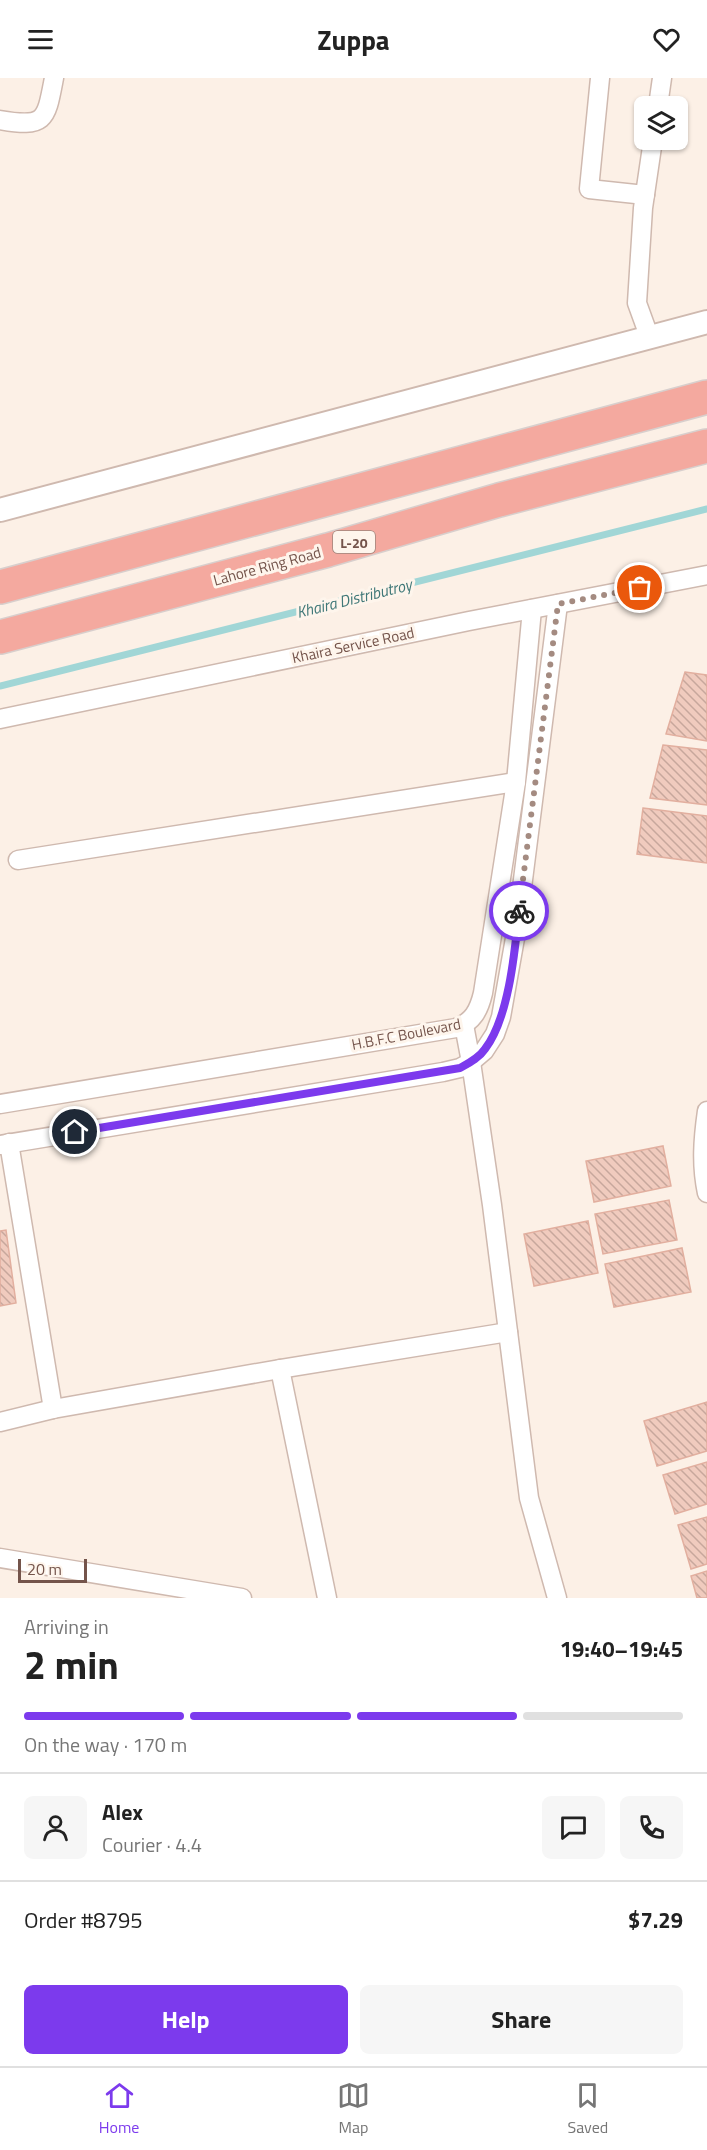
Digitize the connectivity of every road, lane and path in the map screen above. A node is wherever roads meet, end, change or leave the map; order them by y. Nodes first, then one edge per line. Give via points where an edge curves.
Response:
1 (54, 78) edge
2 (600, 78) edge
3 (662, 78) edge
4 (659, 96) edge
5 (0, 120) edge
6 (652, 150) edge
7 (645, 195) junction
8 (707, 322) edge
9 (649, 336) junction
10 (707, 397) edge
11 (707, 446) edge
12 (0, 510) edge
13 (707, 575) edge
14 (0, 587) edge
15 (558, 604) junction
16 (532, 609) junction
17 (0, 638) edge
18 (0, 719) edge
19 (516, 782) junction
20 (18, 860) dead end
21 (464, 1025) junction
22 (471, 1062) junction
23 (0, 1104) edge
24 (706, 1121) edge
25 (4, 1144) edge
26 (707, 1192) edge
27 (508, 1332) junction
28 (280, 1369) junction
29 (53, 1409) junction
30 (0, 1422) edge
31 (0, 1558) edge
32 (242, 1598) edge
33 (327, 1598) edge
34 (557, 1598) edge

1 - 5 street via 48,109 39,121 25,124
2 - 7 street via 589,189
3 - 4 street
6 - 7 street
7 - 9 street via 637,303
8 - 9 street
9 - 12 street
10 - 14 highway
11 - 17 highway, Lahore Ring Road / L-20
13 - 15 street, Khaira Service Road
15 - 16 street, Khaira Service Road
15 - 22 street via 508,981 495,1034
16 - 18 street, Khaira Service Road
16 - 19 street, H.B.F.C Boulevard
19 - 20 street
19 - 21 street, H.B.F.C Boulevard via 483,993 475,1015
21 - 22 street
21 - 23 street, H.B.F.C Boulevard
22 - 25 street via 443,1072
22 - 27 street
24 - 26 street via 703,1174
25 - 29 street
27 - 28 street
27 - 34 street via 529,1498
28 - 29 street
28 - 33 street
29 - 30 street
31 - 32 street

